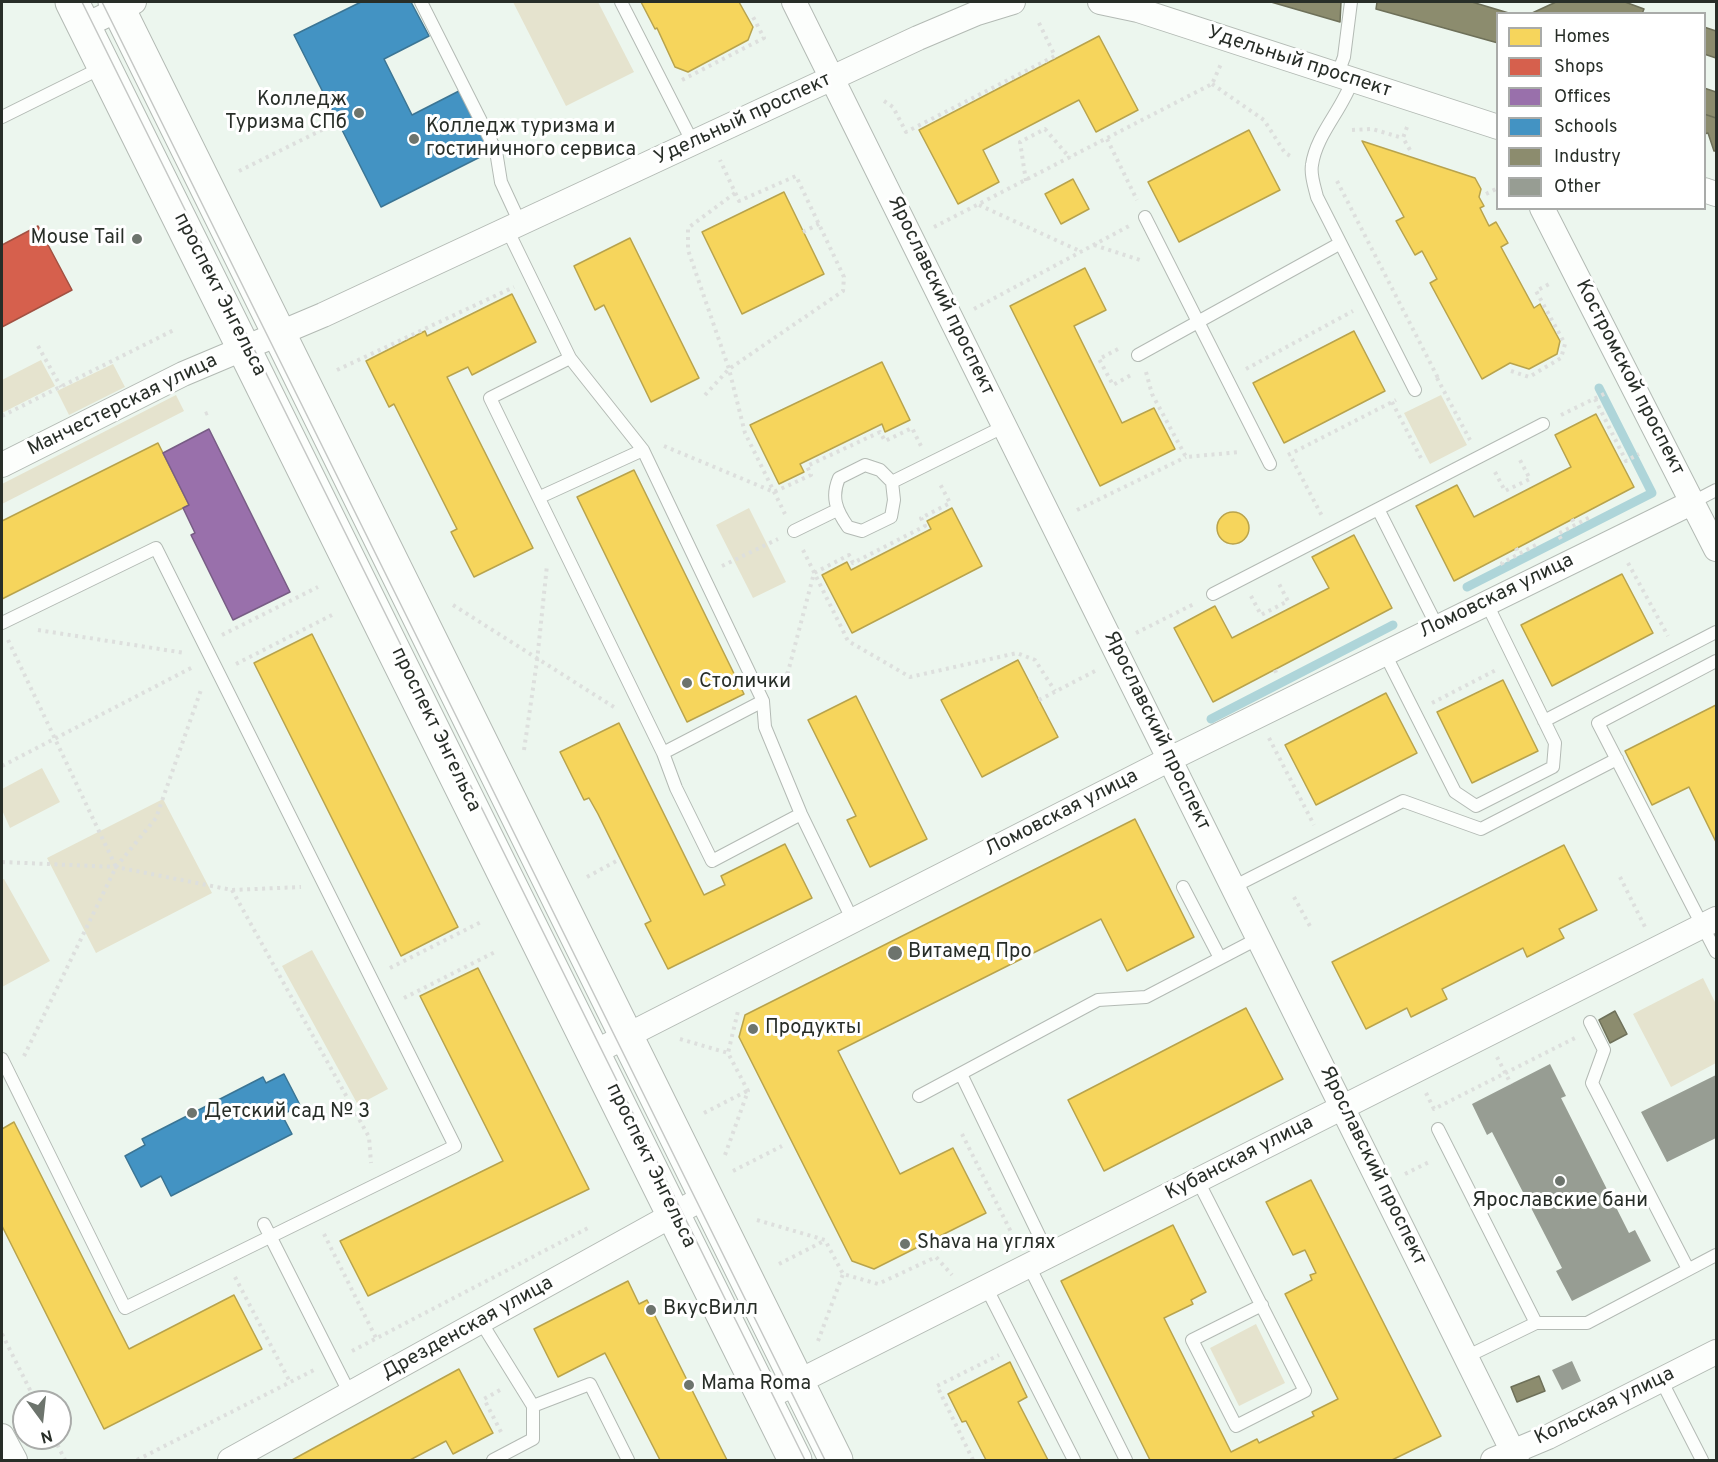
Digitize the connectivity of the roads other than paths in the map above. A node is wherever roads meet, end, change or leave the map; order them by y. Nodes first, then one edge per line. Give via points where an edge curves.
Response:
1 (421, 2) edge
2 (621, 2) edge
3 (794, 2) edge
4 (1013, 2) edge
5 (1100, 2) edge
6 (1351, 2) edge
7 (122, 4) edge
8 (1139, 6) edge
9 (78, 14) edge
10 (104, 67) junction
11 (832, 78) junction
12 (1344, 78) junction
13 (2, 117) edge
14 (1496, 127) edge
15 (693, 143) junction
16 (1543, 210) edge
17 (1145, 217) road end
18 (513, 226) junction
19 (1339, 244) junction
20 (1198, 322) junction
21 (279, 334) junction
22 (245, 348) junction
23 (1138, 355) dead end
24 (570, 358) junction
25 (1415, 390) road end
26 (1543, 424) road end
27 (1005, 426) junction
28 (643, 450) junction
29 (1270, 464) road end
30 (2, 465) edge
31 (892, 483) junction
32 (1716, 490) edge
33 (540, 497) junction
34 (1693, 502) junction
35 (1378, 509) junction
36 (837, 510) junction
37 (794, 531) road end
38 (1716, 549) edge
39 (1213, 594) road end
40 (1486, 602) junction
41 (2, 624) edge
42 (1437, 626) junction
43 (1716, 632) edge
44 (1384, 652) junction
45 (1716, 661) edge
46 (763, 701) junction
47 (1544, 721) junction
48 (663, 753) junction
49 (1170, 759) junction
50 (1617, 759) junction
51 (801, 814) junction
52 (1184, 886) dead end
53 (1233, 887) junction
54 (853, 921) junction
55 (1710, 922) edge
56 (1259, 938) junction
57 (1716, 952) edge
58 (1220, 958) junction
59 (1590, 1022) dead end
60 (627, 1036) junction
61 (595, 1052) junction
62 (2, 1059) edge
63 (961, 1074) junction
64 (920, 1096) dead end
65 (1342, 1107) junction
66 (1438, 1129) dead end
67 (1198, 1180) junction
68 (705, 1197) junction
69 (674, 1214) junction
70 (264, 1224) dead end
71 (270, 1238) junction
72 (1716, 1255) edge
73 (1039, 1261) junction
74 (1688, 1269) junction
75 (986, 1287) junction
76 (1262, 1305) junction
77 (481, 1322) junction
78 (1536, 1323) junction
79 (1716, 1352) edge
80 (1466, 1358) junction
81 (1661, 1380) junction
82 (798, 1382) junction
83 (350, 1394) junction
84 (764, 1399) junction
85 (533, 1406) junction
86 (2, 1436) edge
87 (1507, 1457) edge
88 (15, 1461) edge
89 (230, 1461) edge
90 (493, 1461) edge
91 (628, 1461) edge
92 (795, 1461) edge
93 (837, 1461) edge
94 (1074, 1461) edge
95 (1126, 1461) edge
96 (1702, 1461) edge

1 - 18 lane via 496,151
2 - 15 lane
3 - 11 street, Ярославский проспект
4 - 11 street, Удельный проспект via 977,13
5 - 8 street, Удельный проспект
6 - 12 lane
7 - 9 street
7 - 21 main road, проспект Энгельса
8 - 12 street, Удельный проспект
9 - 10 main road, проспект Энгельса
10 - 13 lane
10 - 22 main road, проспект Энгельса
11 - 15 street, Удельный проспект
11 - 27 street, Ярославский проспект
12 - 14 street, Удельный проспект
12 - 19 lane via 1346,100 1318,145 1311,167 1317,197
15 - 18 street, Удельный проспект
16 - 34 street, Костромской проспект
17 - 20 lane
18 - 21 street, Удельный проспект
18 - 24 lane via 531,279
19 - 20 lane
19 - 25 lane
20 - 23 lane
20 - 29 lane
21 - 22 street, Удельный проспект
21 - 60 main road, проспект Энгельса
22 - 30 street, Манчестерская улица via 183,374
22 - 61 main road, проспект Энгельса
24 - 28 lane
24 - 33 lane via 490,398
26 - 35 lane
27 - 31 lane
27 - 49 street, Ярославский проспект via 1124,647
28 - 33 lane
28 - 46 lane
31 - 36 lane via 880,470 865,465 839,478 834,491
31 - 36 lane via 891,517 862,531 848,527
32 - 34 lane
33 - 48 lane
34 - 38 street, Костромской проспект
34 - 40 street, Ломовская улица
35 - 39 lane
35 - 42 lane
36 - 37 lane
40 - 42 street, Ломовская улица
40 - 47 lane
41 - 71 lane via 156,548 455,1146
42 - 44 street, Ломовская улица
43 - 47 lane
44 - 47 lane via 1455,792 1476,807 1553,767 1555,743
44 - 49 street, Ломовская улица
45 - 50 lane via 1598,723
46 - 48 lane
46 - 51 lane via 765,727
48 - 51 lane via 712,861
49 - 53 street, Ярославский проспект
49 - 54 street, Ломовская улица
50 - 53 lane via 1481,829 1403,801
50 - 55 lane
51 - 54 lane
52 - 58 lane
53 - 56 street, Ярославский проспект
54 - 60 street, Ломовская улица
55 - 57 lane
55 - 65 street, Кубанская улица
56 - 58 lane
56 - 65 street, Ярославский проспект
58 - 63 lane via 1146,997 1098,1000
59 - 74 lane via 1604,1050 1592,1083
60 - 61 street, Ломовская улица
60 - 68 main road, проспект Энгельса
61 - 69 main road, проспект Энгельса
62 - 71 lane via 125,1308
63 - 64 lane
63 - 73 lane
65 - 67 street, Кубанская улица
65 - 80 street, Ярославский проспект
66 - 78 lane
67 - 73 street, Кубанская улица
67 - 76 lane
68 - 69 street, Дрезденская улица
68 - 82 main road, проспект Энгельса
69 - 77 street, Дрезденская улица
69 - 84 main road, проспект Энгельса
70 - 71 lane
71 - 83 lane
72 - 74 lane
73 - 75 street, Кубанская улица
73 - 95 lane
74 - 78 lane via 1587,1323
75 - 82 street, Кубанская улица
75 - 94 lane
76 - 76 lane via 1192,1341 1236,1426 1305,1391
77 - 83 street, Дрезденская улица
77 - 85 lane
78 - 80 lane
79 - 81 street, Кольская улица
80 - 87 street, Ярославский проспект
81 - 87 street, Кольская улица
81 - 96 lane
82 - 84 street, Кубанская улица
82 - 93 main road, проспект Энгельса
83 - 89 street, Дрезденская улица
84 - 92 main road, проспект Энгельса
85 - 90 lane via 533,1439
85 - 91 lane via 590,1384
86 - 88 street

